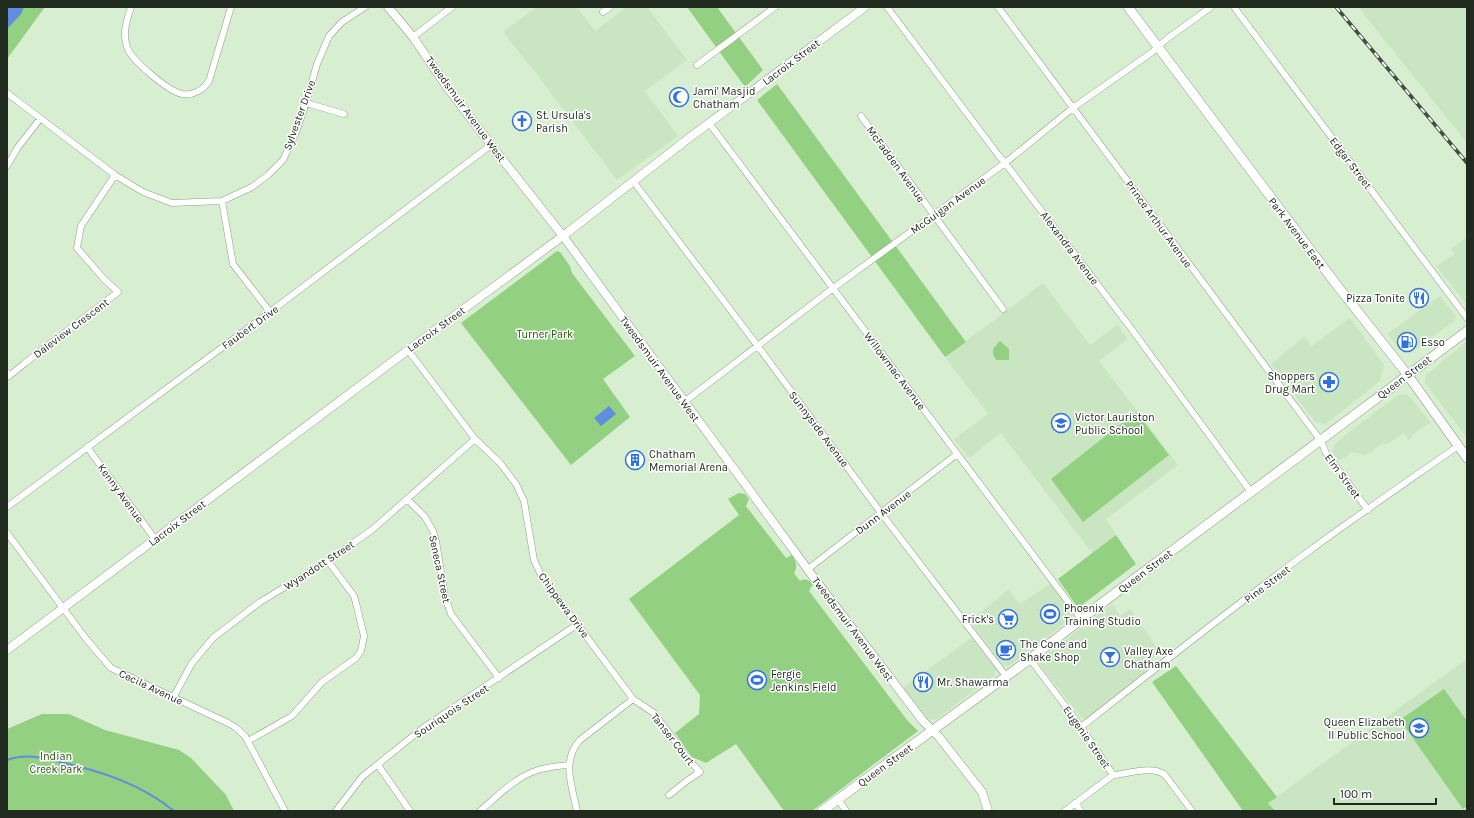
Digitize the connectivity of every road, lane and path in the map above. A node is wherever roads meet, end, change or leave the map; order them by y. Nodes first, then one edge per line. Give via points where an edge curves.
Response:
1 (131, 7) edge
2 (231, 7) edge
3 (365, 7) edge
4 (388, 7) edge
5 (452, 7) edge
6 (610, 7) edge
7 (775, 7) edge
8 (865, 7) edge
9 (887, 7) edge
10 (998, 7) edge
11 (1128, 7) edge
12 (1211, 7) edge
13 (1234, 7) edge
14 (603, 12) dead end
15 (413, 37) junction
16 (1158, 47) junction
17 (697, 66) dead end
18 (7, 93) edge
19 (306, 103) junction
20 (1074, 108) junction
21 (344, 114) dead end
22 (861, 116) dead end
23 (40, 119) junction
24 (709, 124) junction
25 (490, 145) junction
26 (1005, 163) junction
27 (7, 166) edge
28 (115, 175) junction
29 (633, 182) junction
30 (222, 201) junction
31 (933, 215) junction
32 (563, 236) junction
33 (832, 289) junction
34 (1003, 309) dead end
35 (270, 312) junction
36 (1467, 318) edge
37 (1467, 331) edge
38 (757, 346) junction
39 (408, 350) junction
40 (7, 373) edge
41 (1407, 374) junction
42 (684, 402) junction
43 (475, 439) junction
44 (1321, 441) junction
45 (1458, 446) junction
46 (87, 447) junction
47 (957, 454) junction
48 (1466, 456) edge
49 (1251, 492) junction
50 (408, 500) junction
51 (7, 507) edge
52 (1368, 510) junction
53 (881, 513) junction
54 (7, 533) edge
55 (155, 539) junction
56 (328, 561) junction
57 (808, 569) junction
58 (63, 608) junction
59 (1081, 619) junction
60 (578, 624) junction
61 (7, 650) edge
62 (1030, 659) junction
63 (1006, 676) junction
64 (499, 678) junction
65 (173, 698) junction
66 (633, 698) junction
67 (1080, 727) junction
68 (932, 730) junction
69 (248, 741) junction
70 (378, 765) junction
71 (568, 765) junction
72 (1113, 775) junction
73 (669, 795) dead end
74 (838, 799) junction
75 (1075, 804) junction
76 (285, 811) edge
77 (336, 811) edge
78 (410, 811) edge
79 (480, 811) edge
80 (577, 811) edge
81 (822, 811) edge
82 (846, 811) edge
83 (988, 811) edge
84 (1065, 811) edge
85 (1081, 811) edge
86 (1192, 811) edge

1 - 2 street via 125,34 131,56 167,86 182,94 198,92 209,81
3 - 19 street, Sylvester Drive via 342,22 329,36 317,64
4 - 15 street, Tweedsmuir Avenue West
5 - 15 street
6 - 14 street
7 - 17 street
8 - 24 street, Lacroix Street
9 - 26 street, Alexandra Avenue
10 - 20 street, Prince Arthur Avenue
11 - 16 main road, Park Avenue East
12 - 16 street, McGuigan Avenue
13 - 36 street, Edgar Street
15 - 25 street, Tweedsmuir Avenue West
16 - 20 street, McGuigan Avenue
16 - 41 main road, Park Avenue East
18 - 23 street, Sylvester Drive
19 - 21 street
19 - 30 street, Sylvester Drive via 283,160 252,188
20 - 26 street, McGuigan Avenue
20 - 44 street, Prince Arthur Avenue
22 - 31 street, McFadden Avenue
23 - 27 street
23 - 28 street, Sylvester Drive
24 - 29 street, Lacroix Street
24 - 33 street, Willowmac Avenue
25 - 32 street, Tweedsmuir Avenue West
25 - 35 street, Faubert Drive
26 - 31 street, McGuigan Avenue
26 - 49 street, Alexandra Avenue
28 - 30 street, Sylvester Drive via 143,192 172,203
28 - 40 street, Daleview Crescent via 81,226 77,248 118,292 9,376
29 - 32 street, Lacroix Street
29 - 38 street, Sunnyside Avenue
30 - 35 street via 233,264
31 - 33 street, McGuigan Avenue
31 - 34 street, McFadden Avenue
32 - 39 street, Lacroix Street
32 - 42 street, Tweedsmuir Avenue West
33 - 38 street, McGuigan Avenue
33 - 47 street, Willowmac Avenue
35 - 46 street, Faubert Drive
37 - 41 main road, Queen Street
38 - 42 street, McGuigan Avenue
38 - 53 street, Sunnyside Avenue
39 - 43 street, Chippewa Drive
39 - 55 street, Lacroix Street
41 - 44 main road, Queen Street
41 - 45 main road, Park Avenue East
42 - 57 street, Tweedsmuir Avenue West
43 - 50 street, Wyandott Street
43 - 60 street, Chippewa Drive via 506,470 519,490 524,501 537,569
44 - 49 main road, Queen Street
44 - 52 street, Elm Street via 1326,453
45 - 48 main road, Park Avenue East
45 - 52 street, Pine Street
46 - 51 street, Faubert Drive
46 - 55 street, Kenny Avenue
47 - 53 street, Dunn Avenue
47 - 59 street, Willowmac Avenue
49 - 59 main road, Queen Street
50 - 56 street, Wyandott Street
50 - 64 street, Seneca Street via 425,517 433,531 445,597 451,614
52 - 67 street, Pine Street via 1309,551
53 - 57 street, Dunn Avenue
53 - 63 street, Sunnyside Avenue
54 - 58 street, Cecile Avenue
55 - 58 street, Lacroix Street
56 - 65 street, Wyandott Street via 260,602 213,638 192,663
56 - 69 street via 354,596 364,636 361,651 356,658 322,682 292,716
57 - 68 street, Tweedsmuir Avenue West
58 - 61 street, Lacroix Street
58 - 65 street, Cecile Avenue via 111,668
59 - 62 main road, Queen Street
60 - 64 street, Souriquois Street
60 - 66 street, Chippewa Drive
62 - 63 main road, Queen Street
62 - 67 street, Eugenie Street
63 - 68 main road, Queen Street
64 - 70 street, Souriquois Street via 423,728
65 - 69 street, Cecile Avenue via 235,727
66 - 71 street via 580,740
66 - 73 street, Tanser Court via 654,713 700,772
67 - 72 street, Eugenie Street
68 - 74 main road, Queen Street
68 - 83 street, Tweedsmuir Avenue West via 982,792
69 - 76 street, Cecile Avenue
70 - 77 street, Souriquois Street via 362,777
70 - 78 street
71 - 79 street via 527,774
71 - 80 street
72 - 75 street
72 - 86 street, Eugenie Street via 1149,770 1161,772
74 - 81 main road, Queen Street
74 - 82 street
75 - 84 street
75 - 85 street

